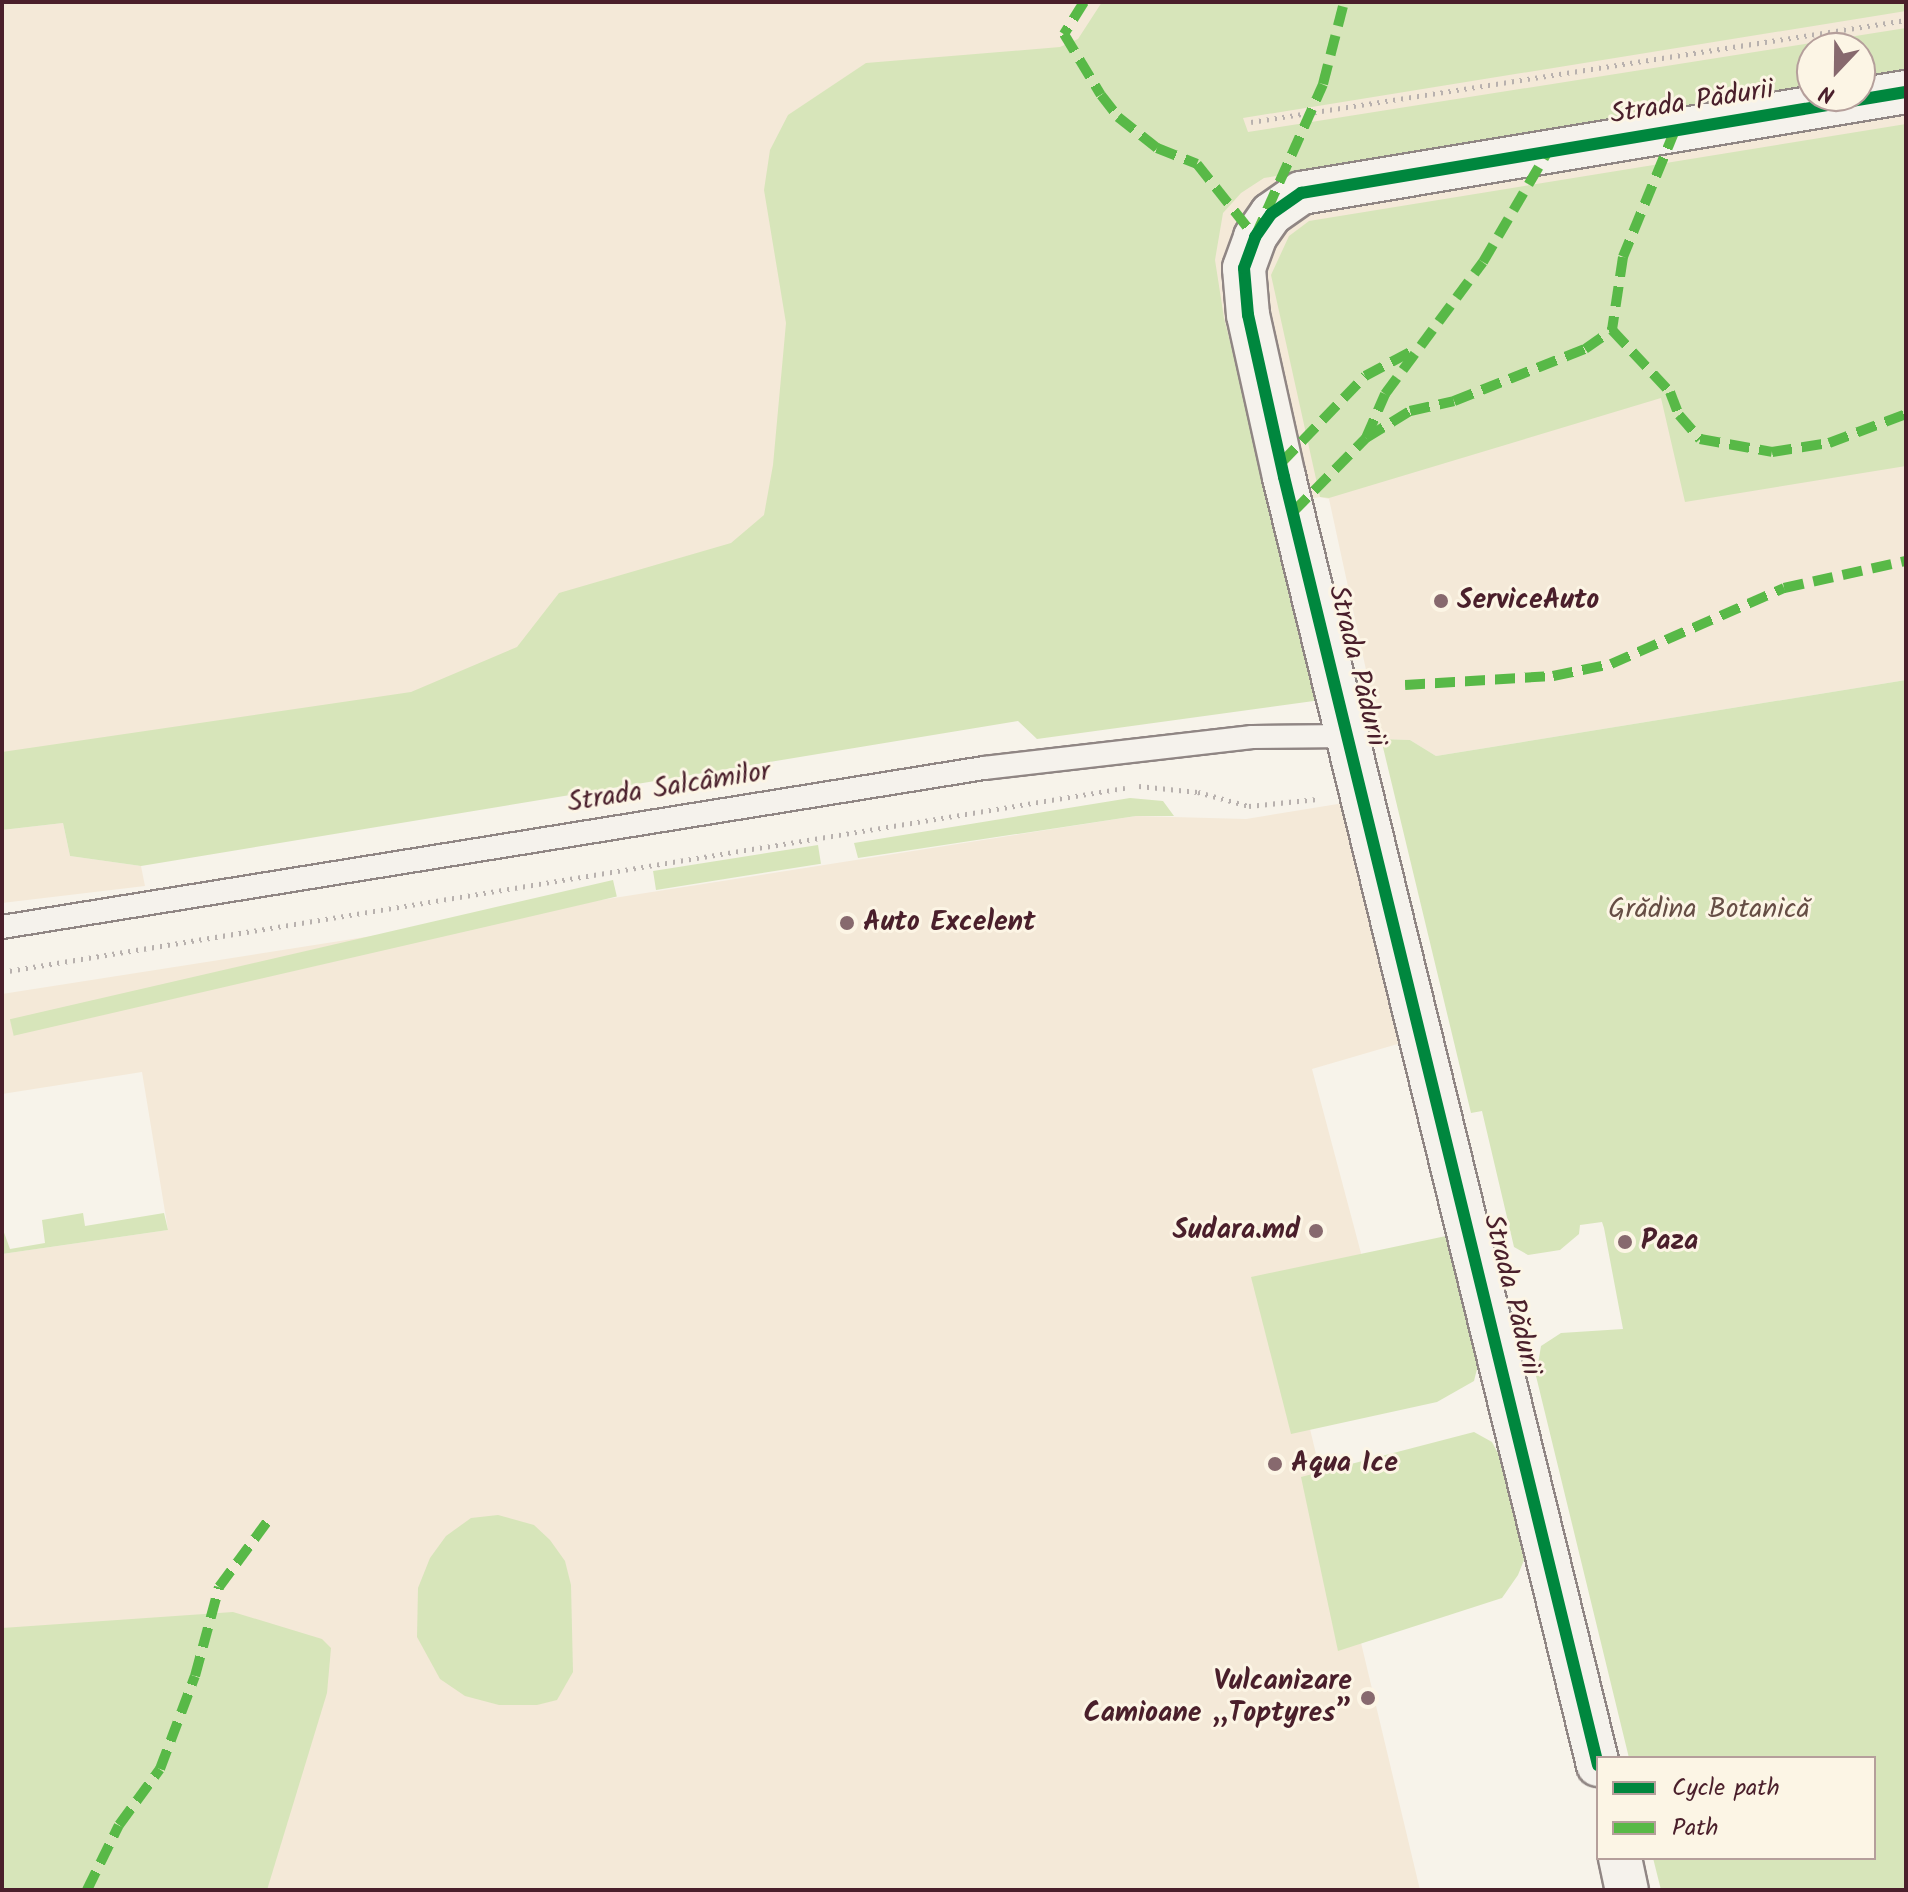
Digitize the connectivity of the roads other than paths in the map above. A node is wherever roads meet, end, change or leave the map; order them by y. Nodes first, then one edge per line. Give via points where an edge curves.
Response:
1 (1906, 92) edge
2 (1348, 736) junction
3 (2, 927) edge
4 (1596, 1757) edge
5 (1620, 1860) edge
6 (1627, 1890) edge

1 - 2 street, Strada Pădurii via 1345,184 1301,193 1271,214 1255,237 1244,268 1248,315
2 - 3 lane, Strada Salcâmilor via 1252,737 984,768
2 - 4 street, Strada Pădurii
5 - 6 street

